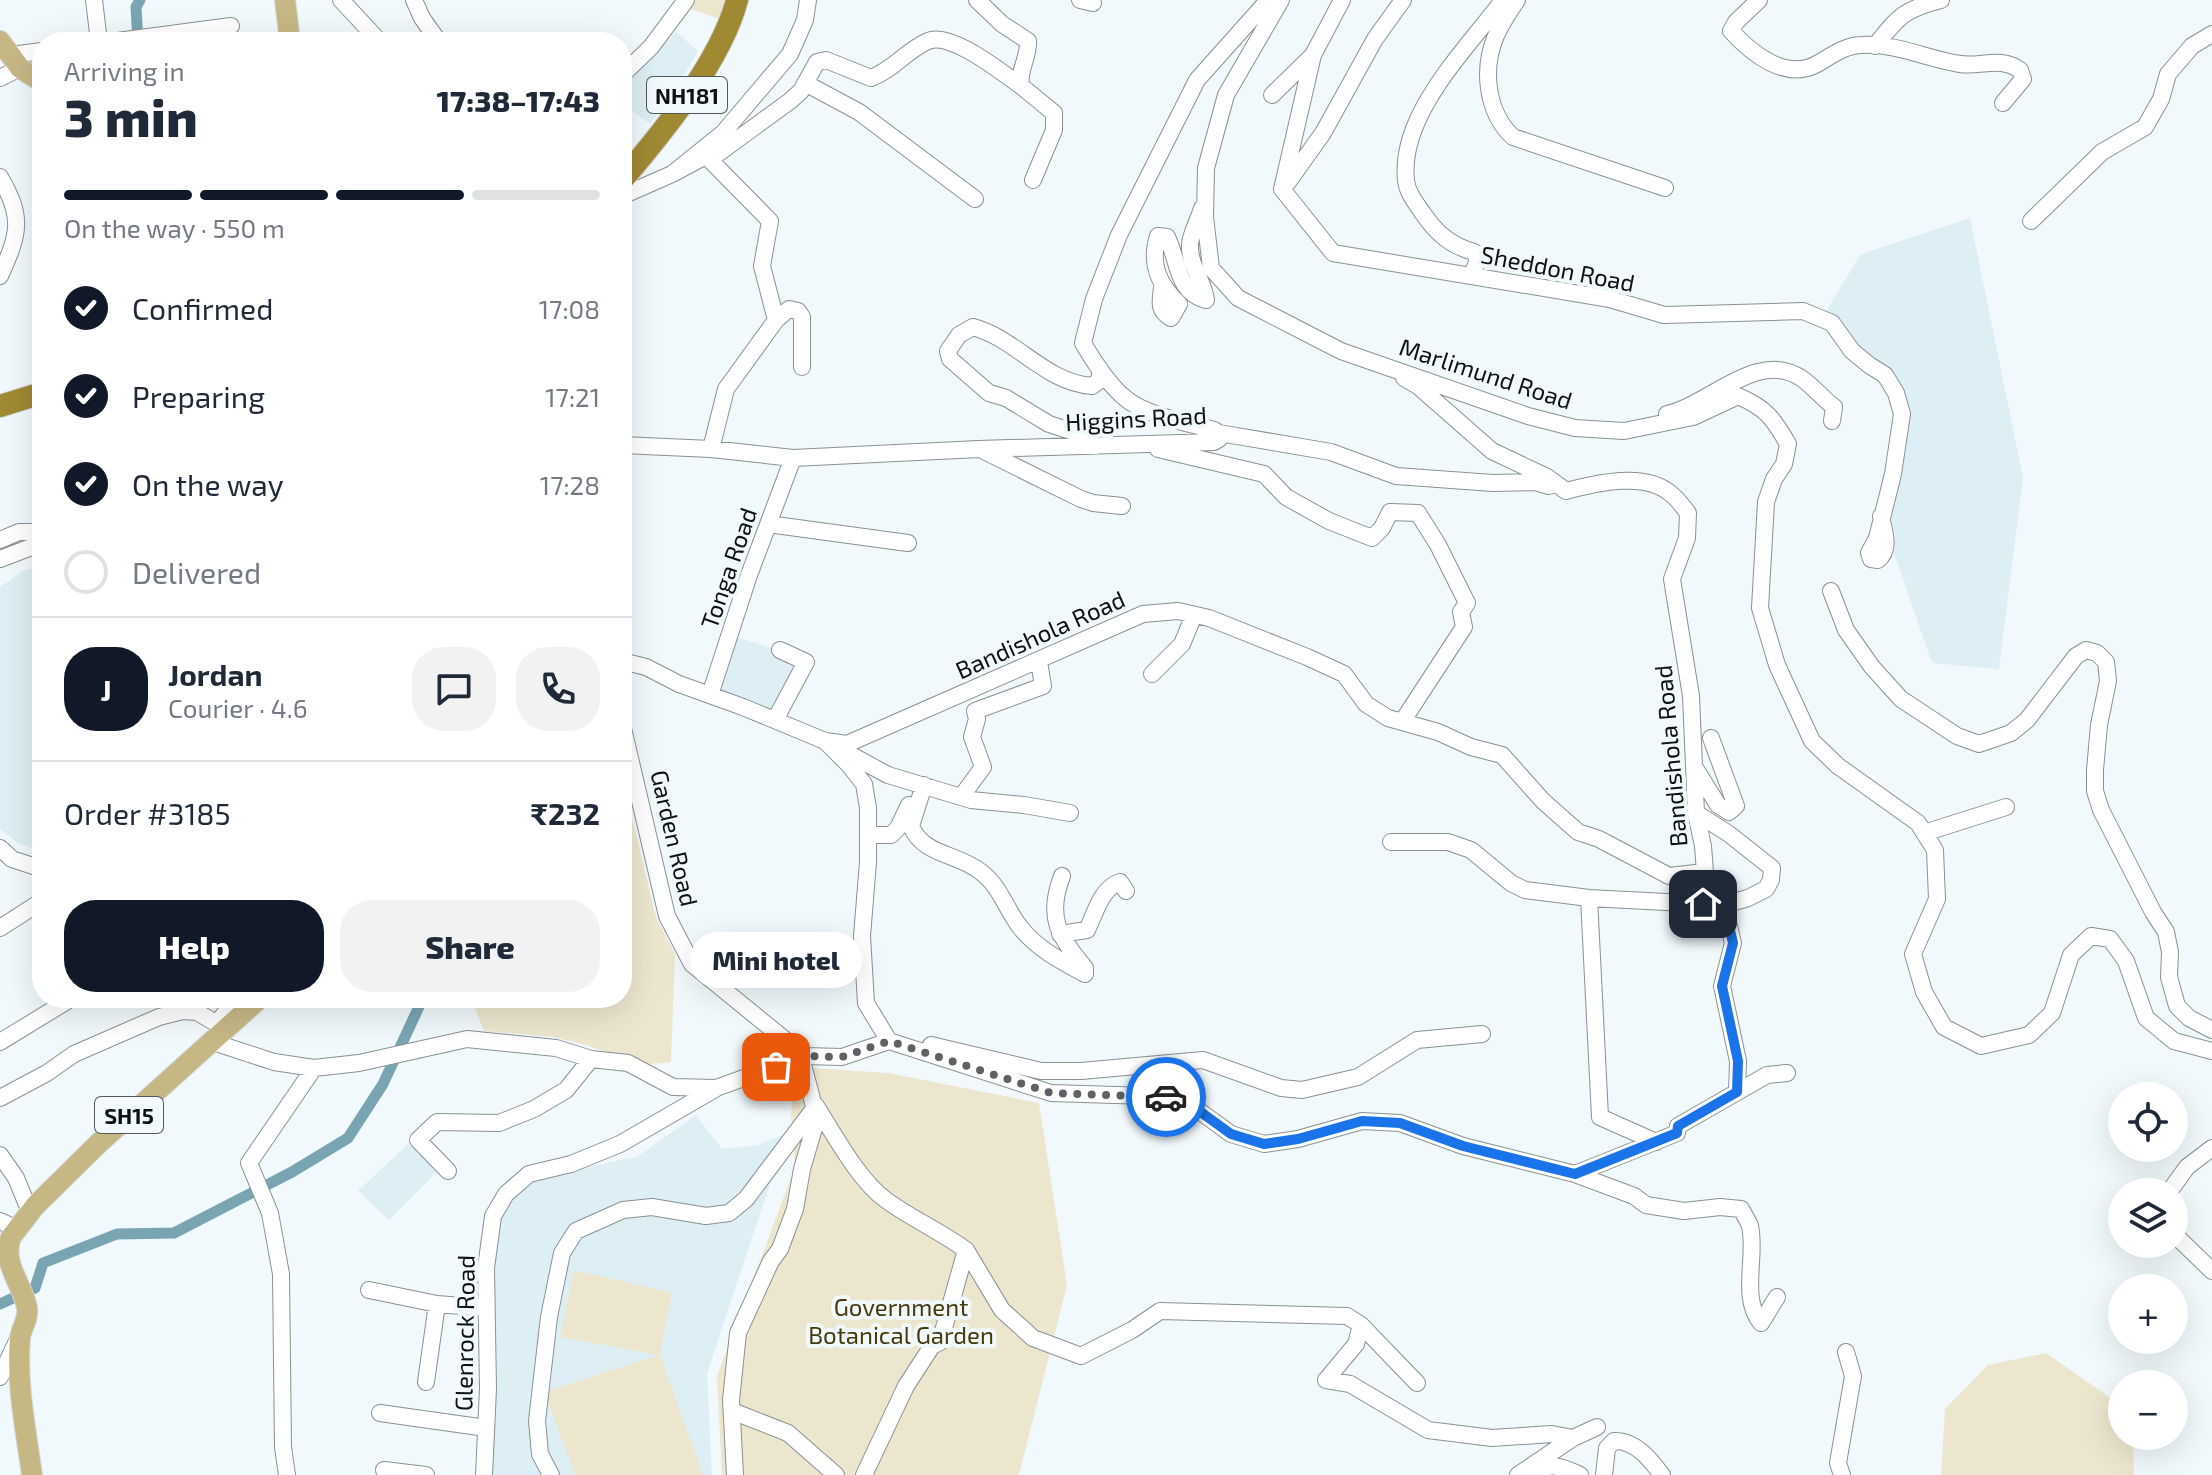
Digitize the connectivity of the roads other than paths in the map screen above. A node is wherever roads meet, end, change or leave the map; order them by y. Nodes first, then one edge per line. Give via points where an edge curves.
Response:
1 (94, 0) edge
2 (285, 0) edge
3 (341, 0) edge
4 (414, 0) edge
5 (686, 0) edge
6 (808, 0) edge
7 (977, 0) edge
8 (1280, 0) edge
9 (1342, 0) edge
10 (1403, 0) edge
11 (1503, 0) edge
12 (1517, 0) edge
13 (1759, 0) edge
14 (1941, 0) edge
15 (739, 1) edge
16 (231, 26) dead end
17 (98, 32) edge
18 (186, 32) edge
19 (289, 32) edge
20 (371, 32) edge
21 (432, 32) edge
22 (2212, 34) edge
23 (1875, 46) junction
24 (32, 52) edge
25 (11, 55) edge
26 (1313, 55) junction
27 (632, 65) edge
28 (32, 73) edge
29 (0, 78) edge
30 (805, 83) junction
31 (1021, 86) junction
32 (1272, 95) dead end
33 (2003, 103) dead end
34 (707, 157) junction
35 (632, 167) edge
36 (672, 174) junction
37 (0, 177) edge
38 (1033, 180) dead end
39 (1207, 187) junction
40 (1665, 188) dead end
41 (1282, 189) junction
42 (632, 192) edge
43 (975, 199) dead end
44 (7, 202) edge
45 (2031, 221) dead end
46 (0, 276) edge
47 (1472, 276) junction
48 (1162, 288) dead end
49 (776, 320) junction
50 (1331, 344) junction
51 (1383, 364) junction
52 (802, 367) dead end
53 (1100, 369) junction
54 (32, 396) edge
55 (0, 406) edge
56 (1832, 421) dead end
57 (1219, 433) junction
58 (632, 445) edge
59 (1143, 445) junction
60 (1096, 446) junction
61 (711, 449) junction
62 (979, 449) junction
63 (793, 458) junction
64 (1566, 491) junction
65 (1122, 506) dead end
66 (1881, 516) dead end
67 (768, 524) junction
68 (32, 532) edge
69 (0, 540) edge
70 (908, 543) dead end
71 (32, 547) edge
72 (0, 559) edge
73 (1831, 591) dead end
74 (1194, 615) junction
75 (780, 650) dead end
76 (1039, 661) junction
77 (632, 664) edge
78 (1152, 674) dead end
79 (710, 695) junction
80 (775, 720) junction
81 (1402, 722) junction
82 (1711, 738) dead end
83 (825, 741) junction
84 (632, 767) edge
85 (1694, 767) junction
86 (921, 784) junction
87 (961, 797) junction
88 (2006, 807) dead end
89 (1070, 813) dead end
90 (1696, 813) junction
91 (1924, 833) junction
92 (868, 835) junction
93 (1391, 842) dead end
94 (0, 848) edge
95 (32, 866) edge
96 (1062, 876) dead end
97 (1126, 891) dead end
98 (1589, 898) junction
99 (1724, 905) junction
100 (32, 907) edge
101 (0, 928) edge
102 (1060, 934) junction
103 (56, 1008) edge
104 (231, 1008) edge
105 (247, 1008) edge
106 (2212, 1030) edge
107 (218, 1031) junction
108 (1482, 1034) dead end
109 (889, 1041) junction
110 (0, 1042) edge
111 (2212, 1051) edge
112 (801, 1057) junction
113 (591, 1059) junction
114 (314, 1068) junction
115 (1787, 1073) dead end
116 (716, 1088) junction
117 (1737, 1092) junction
118 (0, 1098) edge
119 (816, 1106) junction
120 (1656, 1142) junction
121 (2212, 1148) edge
122 (0, 1155) edge
123 (448, 1171) dead end
124 (1575, 1174) junction
125 (2179, 1178) edge
126 (30, 1212) junction
127 (8, 1231) edge
128 (2188, 1248) edge
129 (966, 1250) junction
130 (2212, 1271) edge
131 (369, 1290) dead end
132 (1777, 1297) dead end
133 (437, 1304) junction
134 (486, 1308) junction
135 (1361, 1325) junction
136 (22, 1332) junction
137 (1846, 1352) dead end
138 (0, 1377) edge
139 (426, 1382) dead end
140 (1417, 1383) dead end
141 (732, 1411) junction
142 (380, 1413) dead end
143 (1597, 1427) dead end
144 (486, 1428) junction
145 (1573, 1438) junction
146 (384, 1470) dead end
147 (32, 1475) edge
148 (287, 1475) edge
149 (426, 1475) edge
150 (484, 1475) edge
151 (551, 1475) edge
152 (735, 1475) edge
153 (836, 1475) edge
154 (864, 1475) edge
155 (1518, 1475) edge
156 (1529, 1475) edge
157 (1580, 1475) edge
158 (1604, 1475) edge
159 (1662, 1475) edge
160 (1842, 1475) edge

1 - 17 street
2 - 19 main road
3 - 20 street
4 - 21 street
5 - 27 street
6 - 36 street via 790,54 723,133
7 - 31 street via 1028,41
8 - 39 street, Marlimund Road via 1226,95 1206,168
8 - 53 street, Higgins Road via 1263,6 1197,80 1125,222 1094,299 1083,343
9 - 26 street
10 - 41 street via 1323,133
11 - 47 street via 1430,97 1407,152 1405,182 1410,196 1443,238 1474,252 1478,259
12 - 40 street via 1495,38 1488,68 1501,125 1513,137
13 - 23 street via 1731,31 1784,68 1803,70 1836,52 1860,44
14 - 23 street via 1914,7
15 - 35 highway, NH181 via 700,78
16 - 18 street
22 - 45 street via 2192,46 2168,74 2145,127 2102,152
23 - 33 street via 1962,64 2007,62 2023,79
24 - 25 street
25 - 28 main road
25 - 29 street
26 - 32 street
26 - 41 street
30 - 31 street via 817,62 826,60 871,78 929,40 942,38
30 - 34 street via 790,101
30 - 43 street via 859,112
31 - 38 street via 1054,113 1054,130
34 - 36 street
34 - 49 street via 770,221 762,266
36 - 42 street
37 - 44 street
39 - 48 street via 1189,244 1206,300 1187,288 1167,237 1158,236 1154,250
39 - 50 street, Marlimund Road via 1211,268 1238,298
41 - 47 street, Sheddon Road via 1333,253
44 - 46 street via 17,216
47 - 66 street, Sheddon Road via 1610,299 1664,315 1803,311 1832,323 1852,351 1885,375 1902,414
49 - 52 street via 789,309 801,314
49 - 61 street via 726,389
50 - 51 street, Marlimund Road
50 - 56 street via 1417,365 1534,410 1612,422 1680,411 1740,378 1780,368 1799,376 1834,407
51 - 64 street via 1418,386 1492,451
51 - 91 street, Marlimund Road via 1575,428 1624,431 1693,417 1738,396 1773,418 1788,444 1766,502 1760,608 1777,665 1812,741
53 - 57 street, Higgins Road via 1126,399
53 - 60 street via 1100,380 1092,386 1073,385 990,332 973,327 948,351 950,359 989,393 1083,435
54 - 55 highway
57 - 59 street, Higgins Road via 1214,442
57 - 64 street via 1331,452 1396,476 1535,482
58 - 61 street, Higgins Road
59 - 60 street, Higgins Road
59 - 81 street via 1264,474 1286,497 1372,538 1390,512 1418,513 1467,603 1461,612 1464,627
60 - 62 street, Higgins Road
61 - 63 street, Higgins Road
62 - 63 street, Higgins Road
62 - 65 street via 1081,499
63 - 67 street, Tonga Road
64 - 85 street, Bandishola Road via 1605,481 1653,484 1670,492 1688,513 1687,538 1672,579 1691,696
67 - 70 street
67 - 79 street, Tonga Road
68 - 69 street
71 - 72 street
73 - 106 street via 1846,630 1901,699 1957,736 1979,744 2011,733 2027,720 2076,656 2086,650 2106,662 2095,791 2166,932 2177,1006
74 - 76 street, Bandishola Road via 1143,614
74 - 78 street via 1182,644
74 - 81 street, Bandishola Road via 1344,674 1366,704
75 - 80 street via 806,662
76 - 83 street, Bandishola Road via 847,744
76 - 87 street via 1043,686 975,711 972,737 983,767
77 - 79 street, Bandishola Road
79 - 80 street, Bandishola Road
80 - 83 street, Bandishola Road
81 - 90 street, Bandishola Road via 1502,755 1578,832 1669,876 1705,872
82 - 85 street via 1736,806 1729,812 1718,805
83 - 86 street via 888,775
83 - 92 street via 864,784
84 - 112 street, Garden Road via 667,916 692,964
85 - 90 street, Bandishola Road
86 - 87 street
86 - 92 street via 891,835
86 - 102 street via 911,826 916,840 978,868 1036,946 1085,974
87 - 89 street
88 - 91 street
90 - 99 street via 1772,868 1766,889
91 - 111 street, Marlimund Road via 1935,850 1937,899 1913,954 1924,992 1944,1027 1981,1046 2029,1035 2052,1013 2071,955 2091,936 2110,939 2126,961 2146,1018 2174,1041
92 - 109 street via 862,936 866,1003
93 - 98 street via 1448,842 1471,850 1525,890
94 - 95 street
96 - 102 street via 1054,903
97 - 102 street via 1120,882 1112,885 1087,930
98 - 99 street
98 - 120 street via 1600,1117
99 - 117 street via 1733,943 1722,986 1738,1061
100 - 101 street
103 - 110 street
104 - 107 street
105 - 107 main road, SH15
107 - 114 street via 274,1062
107 - 118 street via 197,1012 159,1017 74,1054
107 - 126 main road, SH15
108 - 109 street via 1417,1040 1358,1077 1302,1090 1281,1088 1203,1060 1041,1071 939,1046
109 - 112 street via 842,1057
109 - 124 street via 1051,1093 1180,1097 1231,1134 1264,1144 1362,1121 1400,1123 1463,1146
112 - 116 street
112 - 119 street
113 - 114 street via 556,1048 467,1039
113 - 116 street via 628,1063 673,1087
113 - 123 street via 566,1090 534,1109 499,1123 437,1122 418,1140
114 - 148 street via 249,1163 270,1213 281,1274
115 - 117 street via 1767,1075
116 - 134 street, Glenrock Road via 620,1144 529,1174 506,1194 493,1216
117 - 120 street
119 - 129 street via 884,1199
119 - 141 street via 795,1209 738,1333
119 - 151 street via 746,1199 729,1213 623,1210 576,1231 562,1253 537,1421 540,1454
120 - 124 street
121 - 125 street
122 - 126 street
124 - 132 street via 1646,1205 1684,1211 1741,1209 1750,1227 1753,1314 1761,1323
126 - 127 main road, SH15
127 - 136 main road, SH15 via 11,1271 28,1309
128 - 130 street
129 - 135 street via 1002,1310 1033,1338 1081,1356 1160,1311 1347,1316
129 - 154 street via 940,1342 906,1386
131 - 133 street
133 - 134 street
133 - 139 street
134 - 144 street, Glenrock Road
135 - 140 street
135 - 145 street via 1356,1344 1326,1380 1350,1384 1428,1430 1492,1438
136 - 138 street
136 - 147 main road, SH15 via 22,1404
137 - 160 street via 1853,1376 1838,1463
141 - 152 street
141 - 153 street via 788,1433
142 - 144 street
143 - 145 street
144 - 150 street, Glenrock Road
145 - 155 street
146 - 149 street
156 - 157 street via 1545,1465
158 - 159 street via 1607,1448 1614,1441 1639,1449

